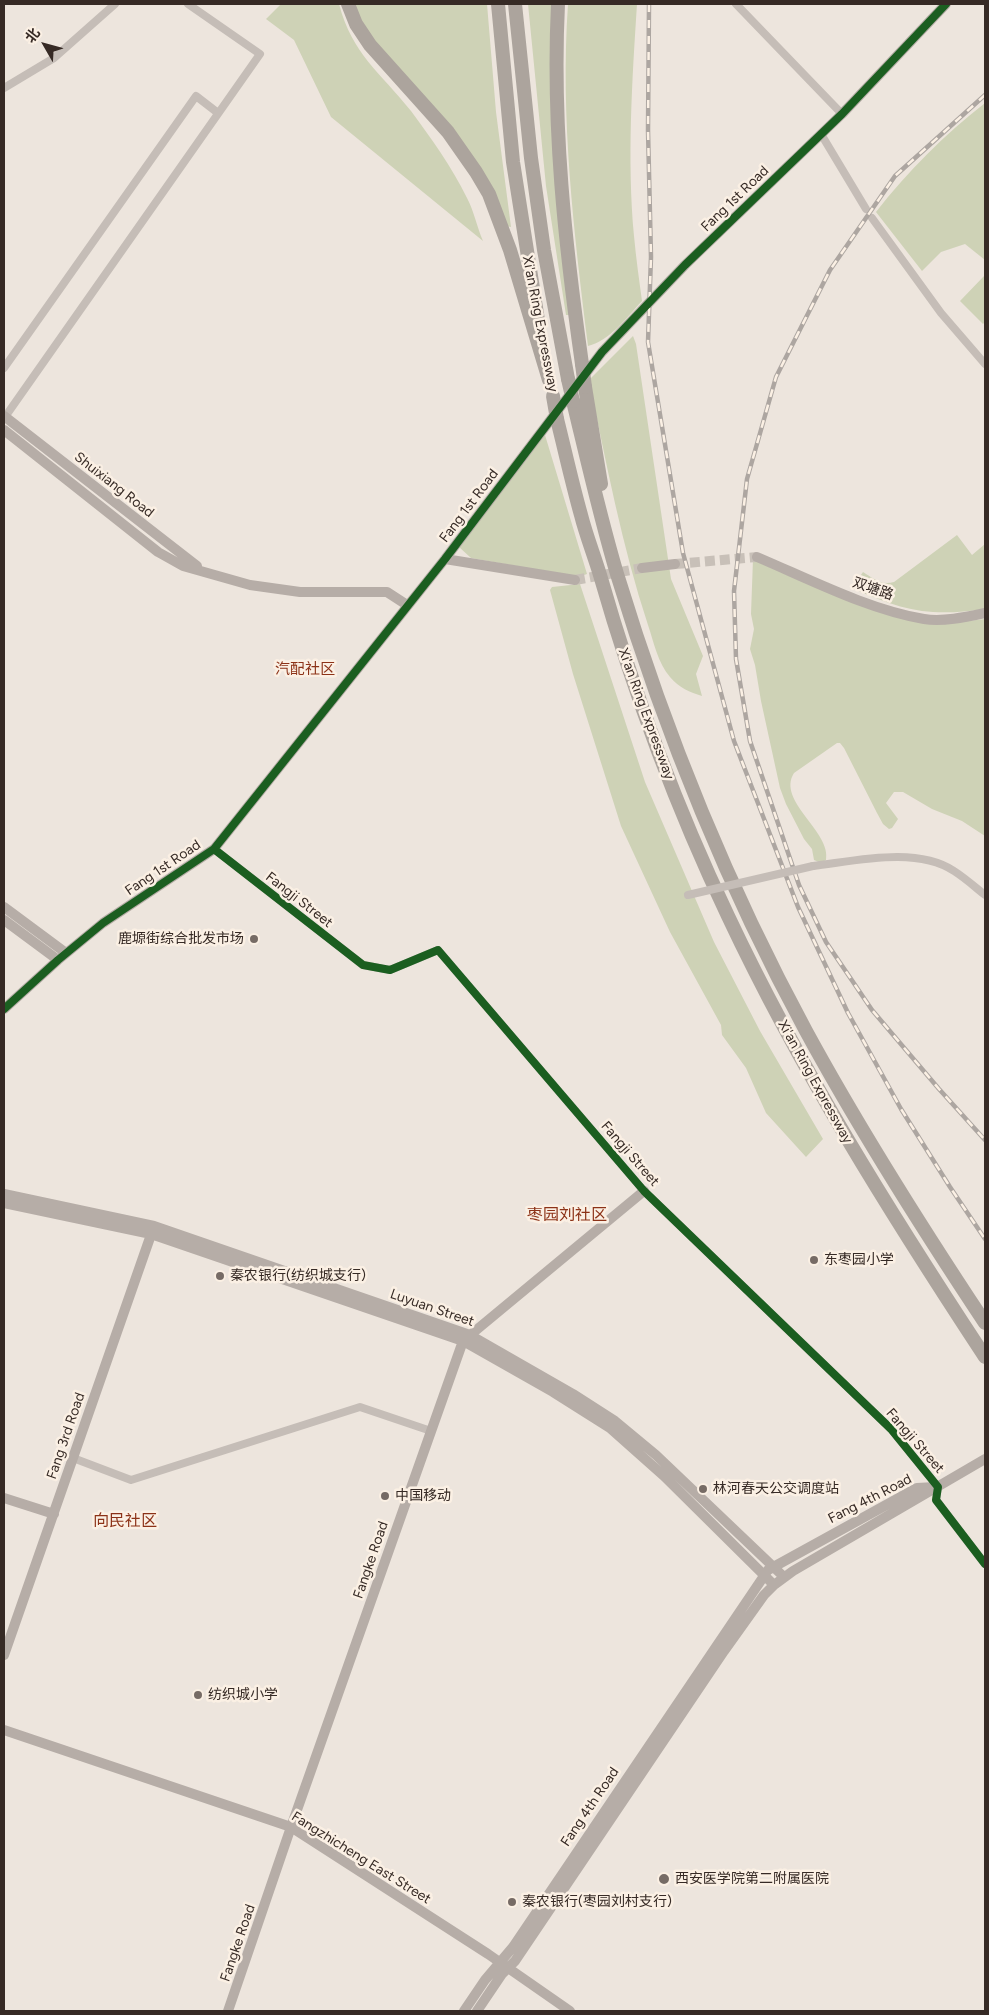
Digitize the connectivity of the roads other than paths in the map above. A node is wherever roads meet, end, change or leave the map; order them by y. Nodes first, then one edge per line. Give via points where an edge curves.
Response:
1 (115, 4) edge
2 (188, 4) edge
3 (348, 4) edge
4 (498, 4) edge
5 (515, 4) edge
6 (558, 4) edge
7 (736, 4) edge
8 (946, 4) edge
9 (4, 88) edge
10 (218, 113) junction
11 (842, 114) junction
12 (821, 134) junction
13 (866, 209) dead end
14 (872, 218) dead end
15 (985, 364) edge
16 (4, 368) edge
17 (549, 380) junction
18 (4, 416) edge
19 (4, 430) edge
20 (757, 558) tunnel mouth
21 (445, 559) junction
22 (675, 564) tunnel mouth
23 (642, 568) tunnel mouth
24 (616, 571) junction
25 (208, 573) junction
26 (575, 580) tunnel mouth
27 (407, 605) junction
28 (985, 613) edge
29 (214, 849) junction
30 (688, 895) dead end
31 (985, 895) edge
32 (4, 907) edge
33 (4, 920) edge
34 (62, 957) junction
35 (4, 1010) edge
36 (644, 1191) junction
37 (4, 1194) edge
38 (4, 1203) edge
39 (152, 1230) junction
40 (985, 1323) edge
41 (466, 1338) junction
42 (985, 1357) edge
43 (431, 1431) junction
44 (73, 1458) junction
45 (985, 1459) edge
46 (938, 1487) junction
47 (4, 1498) edge
48 (54, 1514) junction
49 (985, 1564) edge
50 (773, 1567) junction
51 (764, 1575) junction
52 (784, 1577) junction
53 (774, 1585) junction
54 (4, 1655) edge
55 (4, 1730) edge
56 (291, 1827) junction
57 (504, 1965) junction
58 (228, 2011) edge
59 (464, 2011) edge
60 (477, 2011) edge
61 (570, 2011) edge

1 - 9 street via 54,58
2 - 10 street via 260,54
3 - 17 highway via 356,24 370,44 448,132 486,188 510,250
4 - 17 highway, Xi'an Ring Expressway via 514,172
5 - 24 highway, Xi'an Ring Expressway, bridge via 544,250 568,379
6 - 24 highway, bridge via 559,160 567,250 585,388
7 - 11 street
8 - 11 street, Fang 1st Road
10 - 16 street via 196,96
10 - 18 street
11 - 12 street, Fang 1st Road
12 - 13 street
12 - 21 street, Fang 1st Road via 685,265 602,352
14 - 15 street via 941,313
17 - 42 highway, Xi'an Ring Expressway, bridge via 581,516 631,677 658,751 727,916 831,1114
18 - 25 street, Shuixiang Road
19 - 25 street, Shuixiang Road via 165,557
20 - 28 street, 双塘路 via 869,604 925,619 962,618
21 - 26 street
21 - 27 street, Fang 1st Road
22 - 23 street
24 - 40 highway, Xi'an Ring Expressway via 692,786 758,936 837,1087
25 - 27 street, Shuixiang Road via 250,586 288,591 387,592
27 - 29 street, Fang 1st Road
29 - 34 street, Fang 1st Road via 104,923
29 - 36 street, Fangji Street via 363,965 390,970 438,950
30 - 31 street, bridge via 813,866 888,856 922,859 953,870
32 - 34 street
33 - 34 street
34 - 35 street, Fang 1st Road
36 - 41 street
36 - 46 street, Fangji Street via 891,1429
37 - 39 street, Luyuan Street
38 - 39 street, Luyuan Street
39 - 41 street, Luyuan Street
39 - 44 street, Fang 3rd Road
41 - 43 street, Fangke Road
41 - 50 street, Luyuan Street via 573,1394 615,1421 656,1455
41 - 51 street, Luyuan Street via 610,1428 664,1476
43 - 44 street via 360,1407 131,1480
43 - 56 street, Fangke Road
44 - 48 street, Fang 3rd Road
45 - 46 street
46 - 49 street, Fangji Street via 936,1500
46 - 50 street, Fang 4th Road via 917,1488
46 - 52 street, Fang 4th Road
47 - 48 street
48 - 54 street, Fang 3rd Road
50 - 51 street, Fang 4th Road
50 - 52 street, Luyuan Street
51 - 53 street, Luyuan Street
51 - 57 street, Fang 4th Road via 518,1938
52 - 53 street, Fang 4th Road
53 - 57 street, Fang 4th Road via 724,1651
55 - 56 street, Fangzhicheng East Street
56 - 57 street, Fangzhicheng East Street
56 - 58 street, Fangke Road
57 - 59 street, Fang 4th Road via 485,1980
57 - 60 street, Fang 4th Road via 502,1974
57 - 61 street, Fangzhicheng East Street

